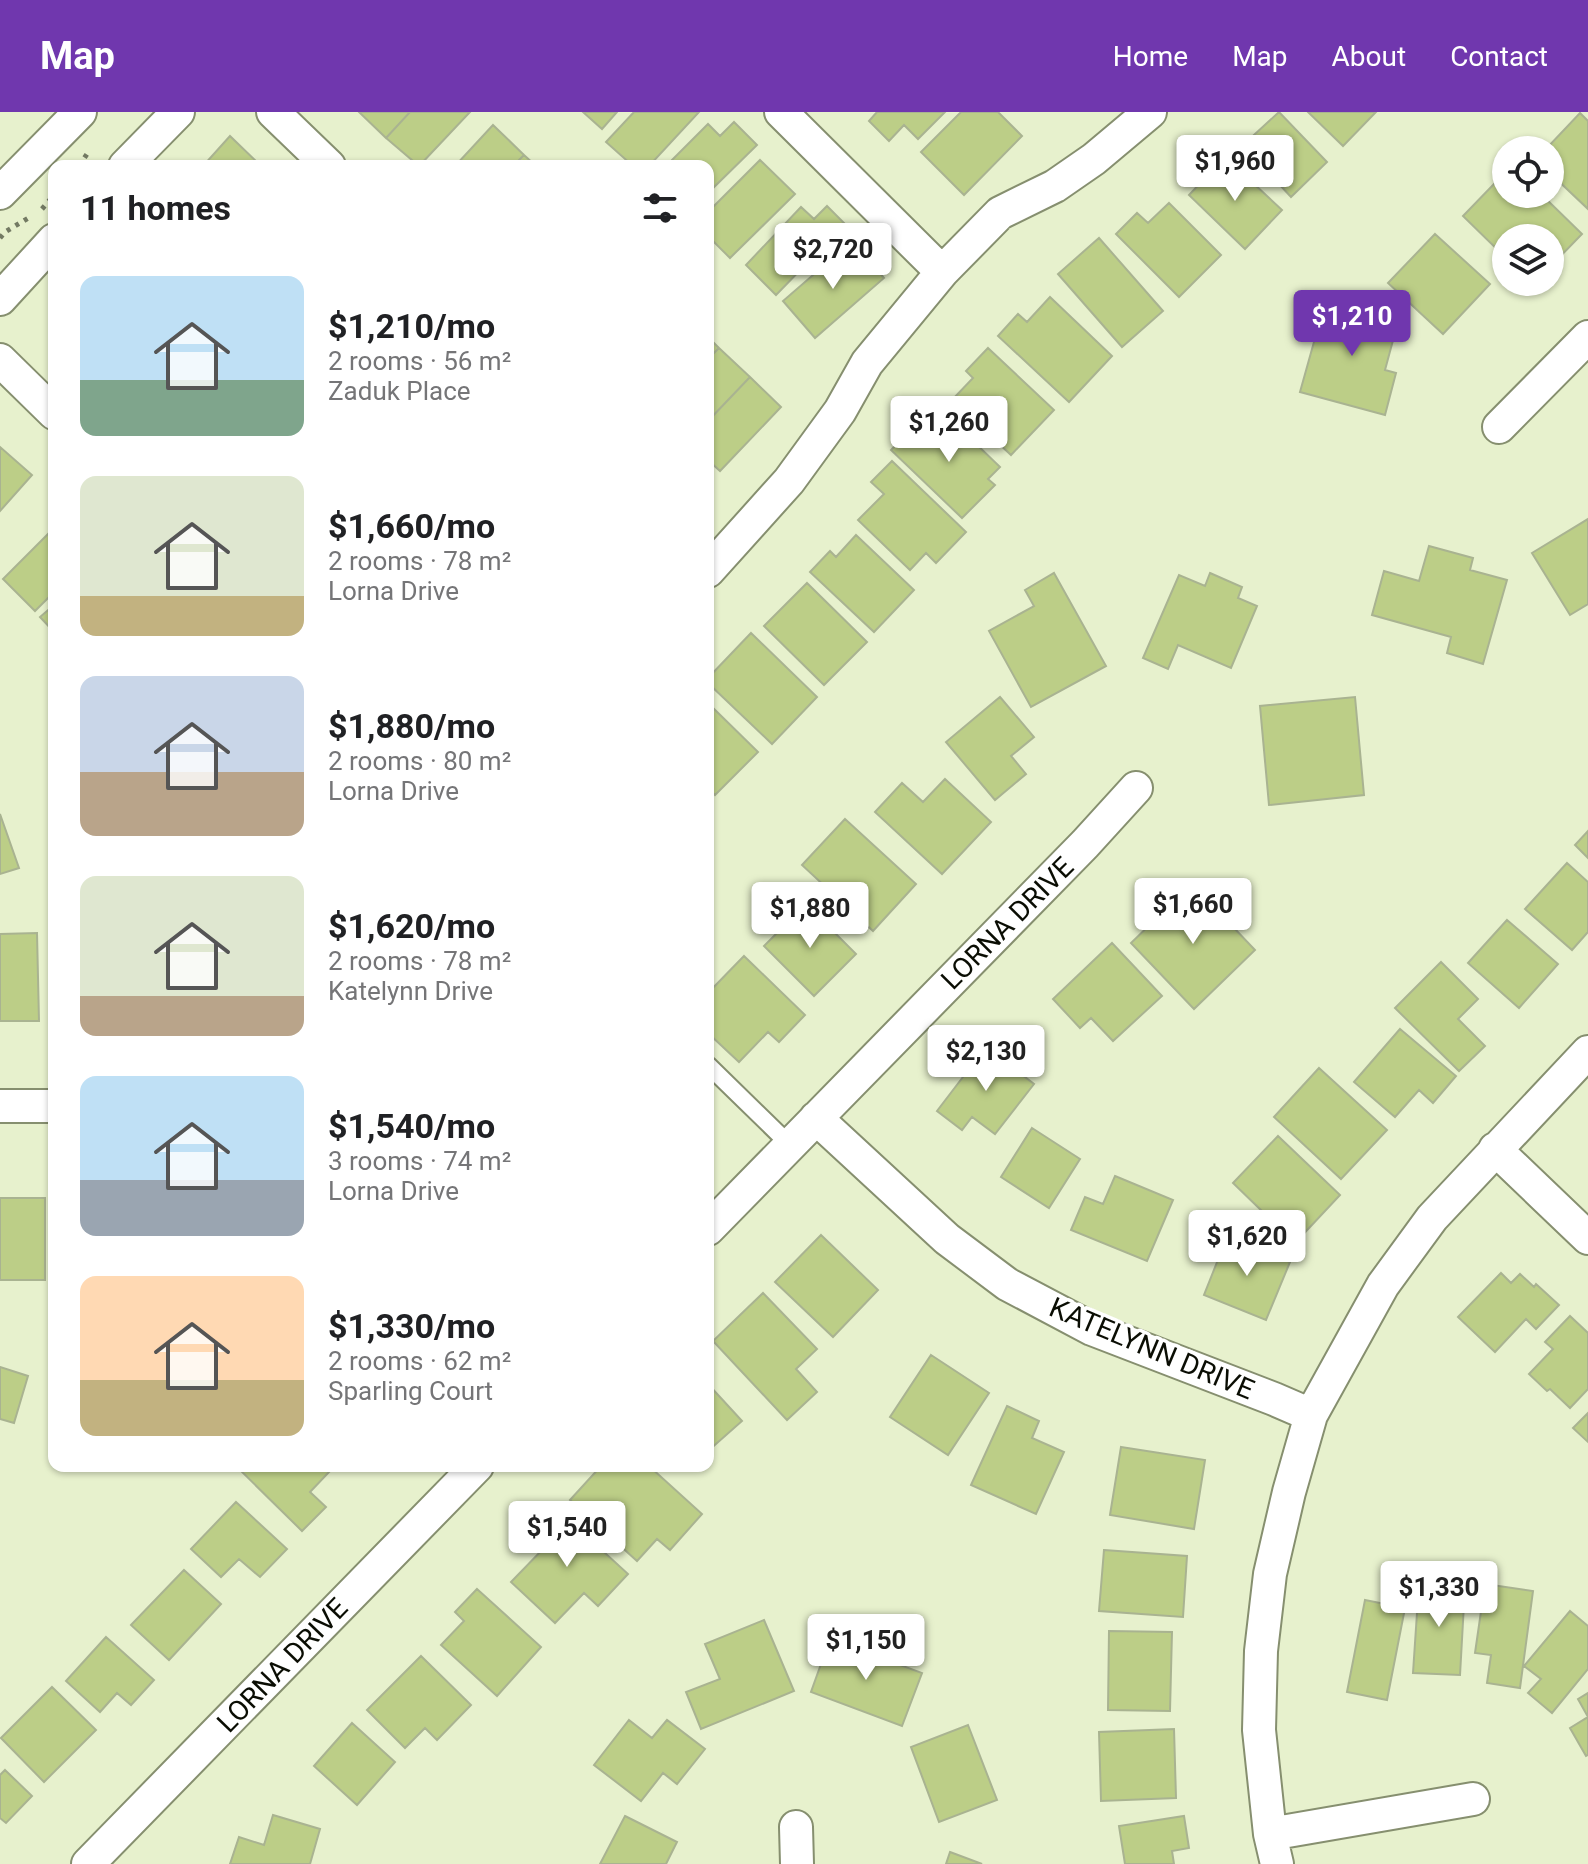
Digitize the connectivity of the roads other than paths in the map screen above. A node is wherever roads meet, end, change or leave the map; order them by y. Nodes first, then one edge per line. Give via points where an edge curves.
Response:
1 (80, 112) edge
2 (178, 112) edge
3 (273, 112) edge
4 (781, 112) edge
5 (1150, 112) edge
6 (131, 160) edge
7 (323, 160) edge
8 (0, 193) edge
9 (48, 247) edge
10 (942, 272) junction
11 (0, 299) edge
12 (1588, 337) edge
13 (0, 360) edge
14 (48, 407) edge
15 (1499, 427) dead end
16 (714, 552) edge
17 (1136, 788) dead end
18 (1588, 1052) edge
19 (714, 1071) edge
20 (0, 1106) edge
21 (48, 1106) edge
22 (816, 1118) junction
23 (790, 1145) junction
24 (1495, 1149) junction
25 (714, 1223) edge
26 (1588, 1238) edge
27 (1311, 1415) junction
28 (471, 1472) edge
29 (1473, 1799) dead end
30 (796, 1827) dead end
31 (1273, 1849) edge
32 (88, 1864) edge
33 (797, 1864) edge

1 - 8 street
2 - 6 street
3 - 7 street
4 - 10 street
5 - 10 street via 1055,186 1000,213
9 - 11 street
10 - 16 street via 867,363 789,481
12 - 15 street
13 - 14 street
17 - 22 street, LORNA DRIVE
18 - 24 street
19 - 23 lane
20 - 21 street
22 - 23 street, LORNA DRIVE
22 - 27 street, KATELYNN DRIVE via 947,1239 1007,1284 1092,1329
23 - 25 street, LORNA DRIVE
24 - 26 street
24 - 27 street via 1432,1218 1383,1285
27 - 31 street via 1270,1574 1261,1651 1259,1730
28 - 32 street, LORNA DRIVE
29 - 31 street
30 - 33 street

